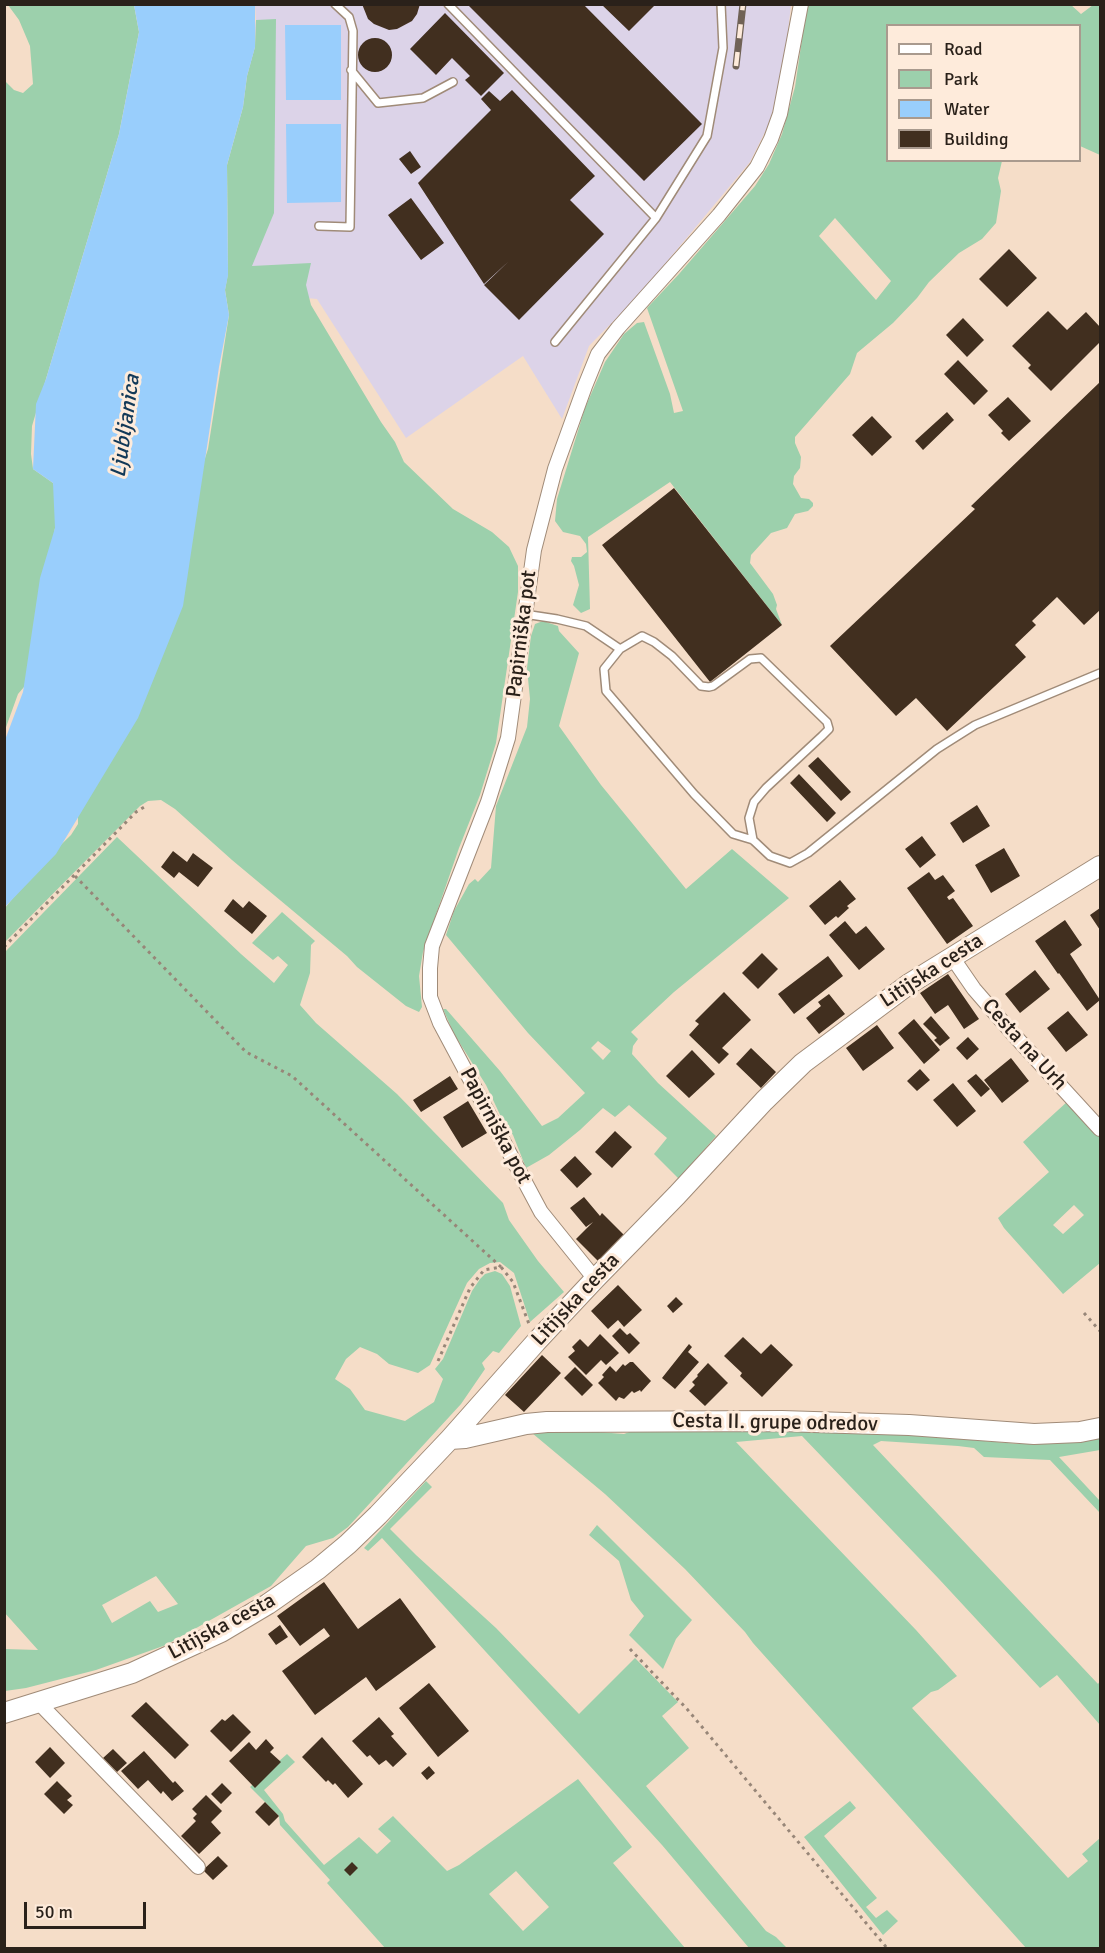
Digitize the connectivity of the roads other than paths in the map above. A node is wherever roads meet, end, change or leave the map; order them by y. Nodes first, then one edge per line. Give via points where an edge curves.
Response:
1 (335, 4) edge
2 (448, 4) edge
3 (721, 4) edge
4 (801, 4) edge
5 (351, 70) junction
6 (453, 82) dead end
7 (656, 218) junction
8 (319, 226) dead end
9 (555, 342) dead end
10 (524, 614) junction
11 (620, 649) junction
12 (1101, 673) edge
13 (753, 840) junction
14 (1101, 866) edge
15 (952, 957) junction
16 (1101, 1129) edge
17 (595, 1279) junction
18 (1101, 1428) edge
19 (450, 1439) junction
20 (39, 1703) junction
21 (4, 1713) edge
22 (198, 1867) dead end

1 - 5 lane via 349,17 353,31
2 - 7 lane
3 - 7 lane via 723,48 707,136
4 - 10 street, Papirniška pot via 780,114 757,167 598,354 555,469 534,550
5 - 6 lane via 378,103 423,98
5 - 8 lane via 350,227
7 - 9 lane
10 - 11 lane via 586,626
10 - 17 street, Papirniška pot via 508,738 488,802 432,946 430,998 541,1212
11 - 13 lane via 604,669 606,691 728,830
11 - 13 lane via 642,636 672,656 701,686 709,687 750,659 761,658 827,722 829,729 754,802 749,818
12 - 13 lane via 975,725 937,749 808,853 790,863 770,856
14 - 15 main road, Litijska cesta
15 - 16 street, Cesta na Urh via 974,989
15 - 17 main road, Litijska cesta via 803,1063
17 - 19 main road, Litijska cesta
18 - 19 main road, Cesta II. grupe odredov via 1034,1434 783,1421 547,1422
19 - 20 main road, Litijska cesta via 348,1544 268,1605 221,1632 132,1673
20 - 21 main road, Litijska cesta
20 - 22 street

